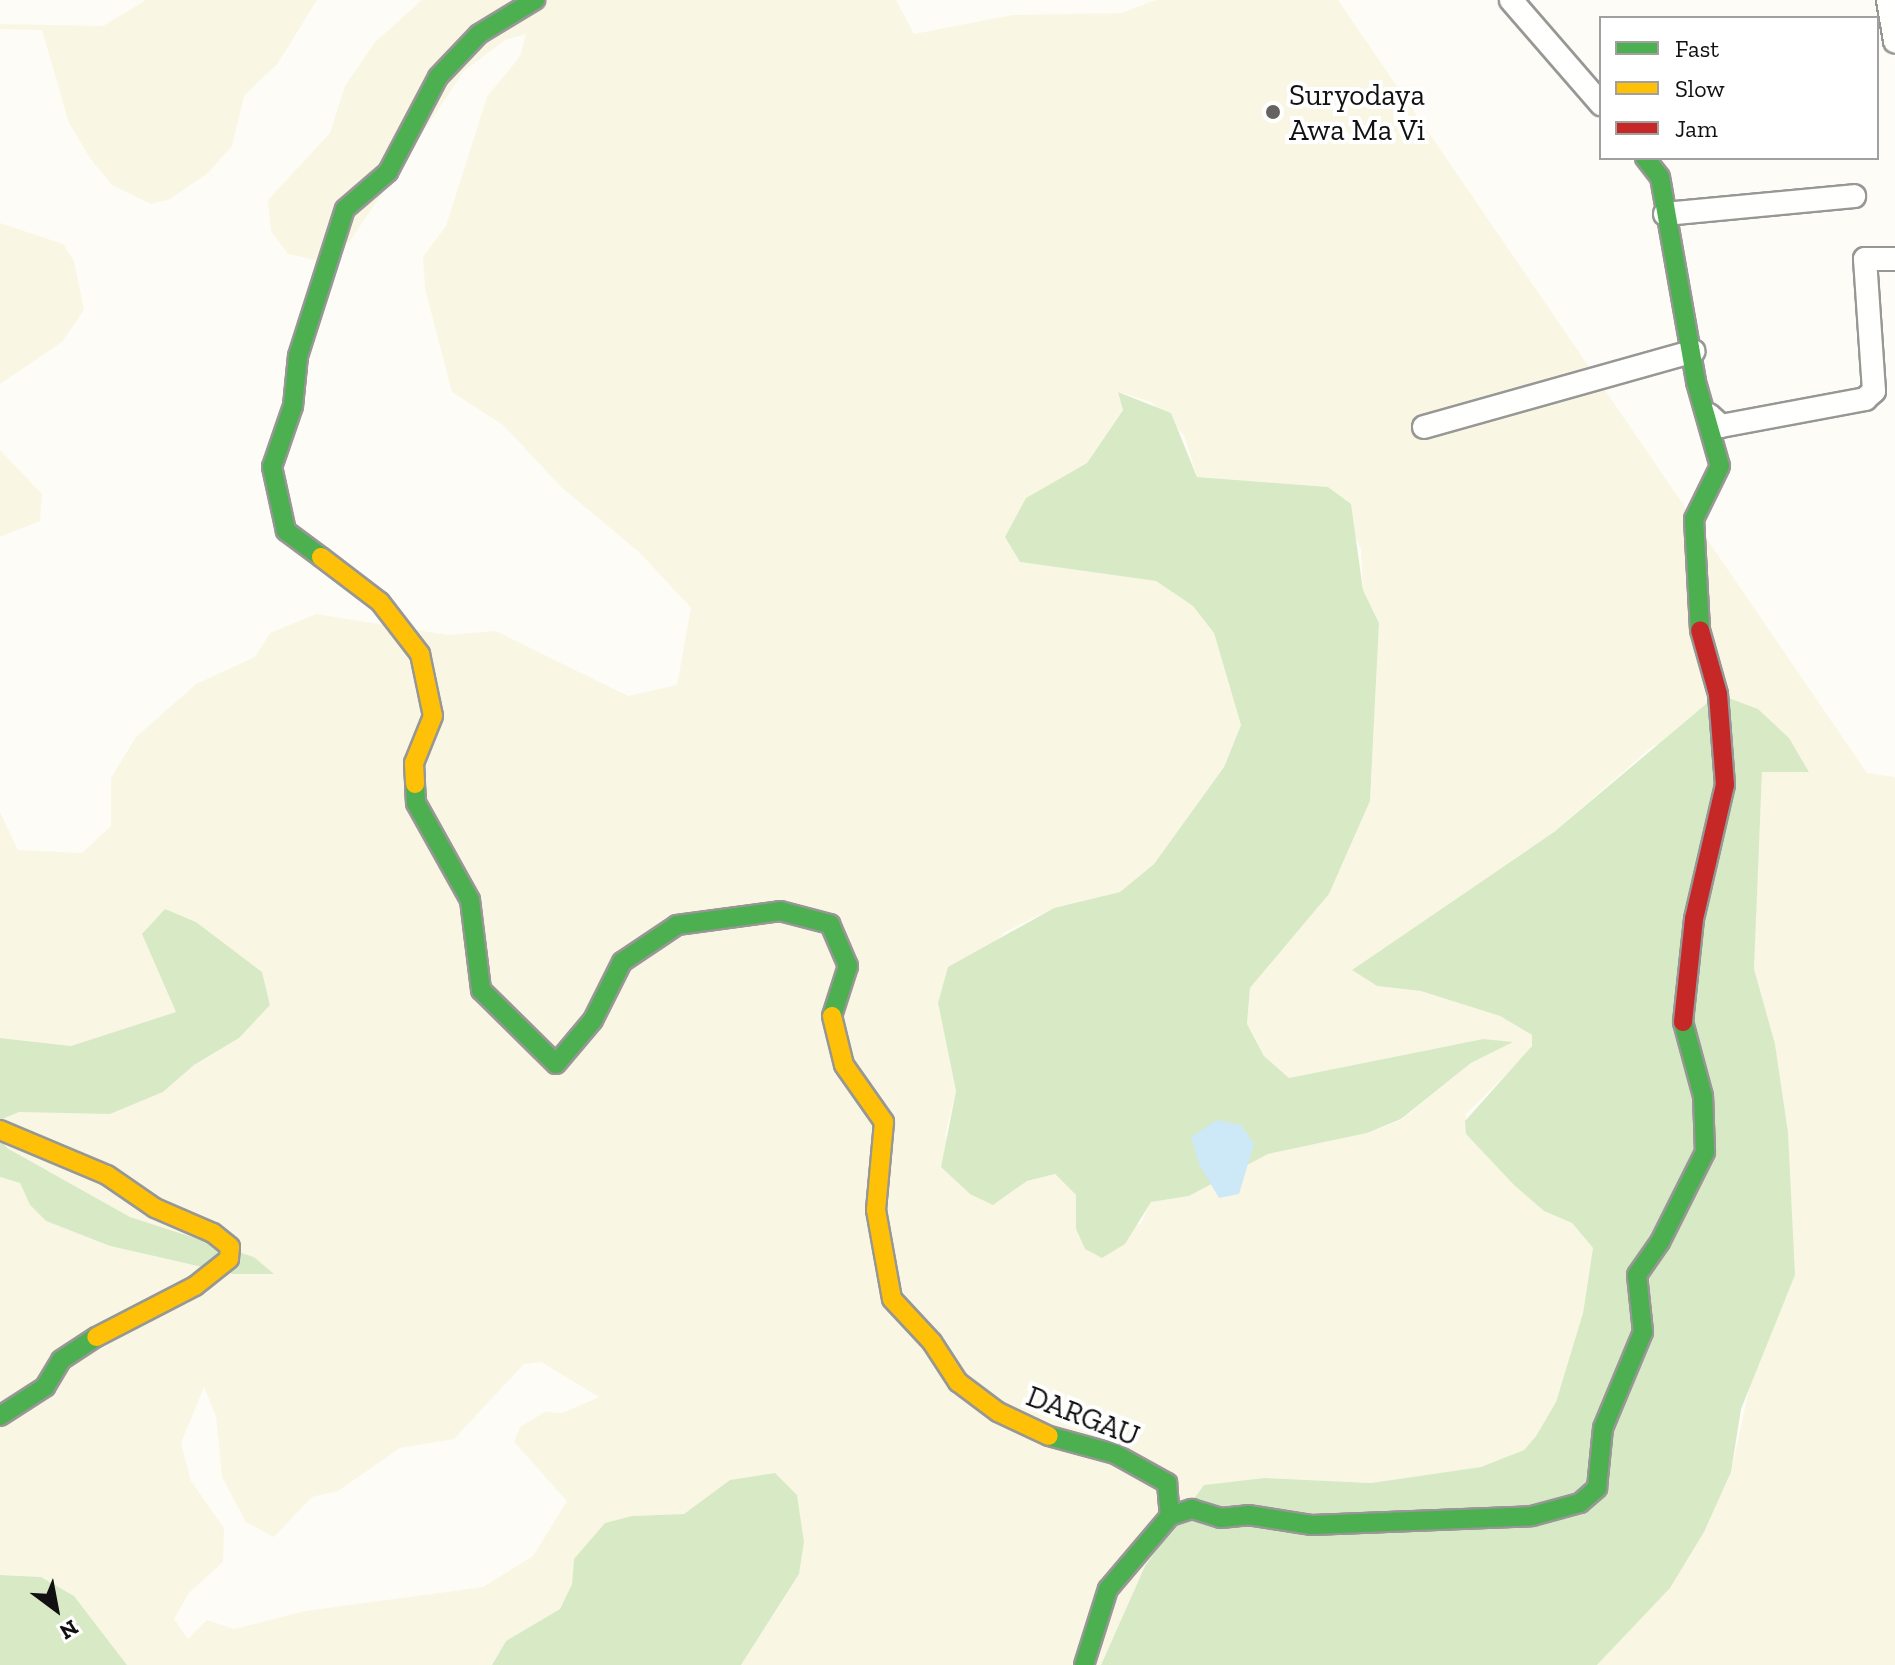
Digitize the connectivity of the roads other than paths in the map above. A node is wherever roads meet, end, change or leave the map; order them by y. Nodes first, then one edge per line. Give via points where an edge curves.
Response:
1 (535, 0) edge
2 (1511, 0) edge
3 (1888, 0) edge
4 (1895, 41) edge
5 (1599, 102) edge
6 (1647, 160) edge
7 (1854, 196) dead end
8 (1665, 214) junction
9 (1895, 259) edge
10 (1694, 351) junction
11 (1709, 415) junction
12 (1424, 427) dead end
13 (0, 1130) edge
14 (0, 1416) edge
15 (1170, 1516) junction
16 (1084, 1665) edge

1 - 15 street, DARGAU via 479,34 438,77 388,172 345,209 298,356 293,406 272,467 286,531 380,602 420,654 433,716 414,763 416,803 470,900 481,990 556,1064 593,1020 622,962 677,925 780,911 830,924 848,966 831,1013 844,1065 884,1122 876,1210 892,1299 932,1342 958,1382 998,1412 1054,1439 1115,1454 1153,1474 1167,1483
2 - 5 street
3 - 4 street
6 - 8 street via 1660,177
7 - 8 street
8 - 10 street
9 - 11 street via 1865,259 1874,391 1865,399 1721,426
10 - 11 street via 1696,382
10 - 12 street
11 - 15 street via 1720,466 1694,519 1701,642 1718,694 1725,785 1694,919 1681,1014 1703,1096 1705,1152 1660,1242 1637,1275 1643,1332 1603,1428 1597,1488 1580,1503 1532,1516 1451,1515 1312,1525 1248,1515 1221,1518 1192,1509
13 - 14 street via 107,1175 155,1208 213,1233 230,1247 229,1259 195,1286 82,1344 61,1360 45,1387
15 - 16 street via 1108,1589

